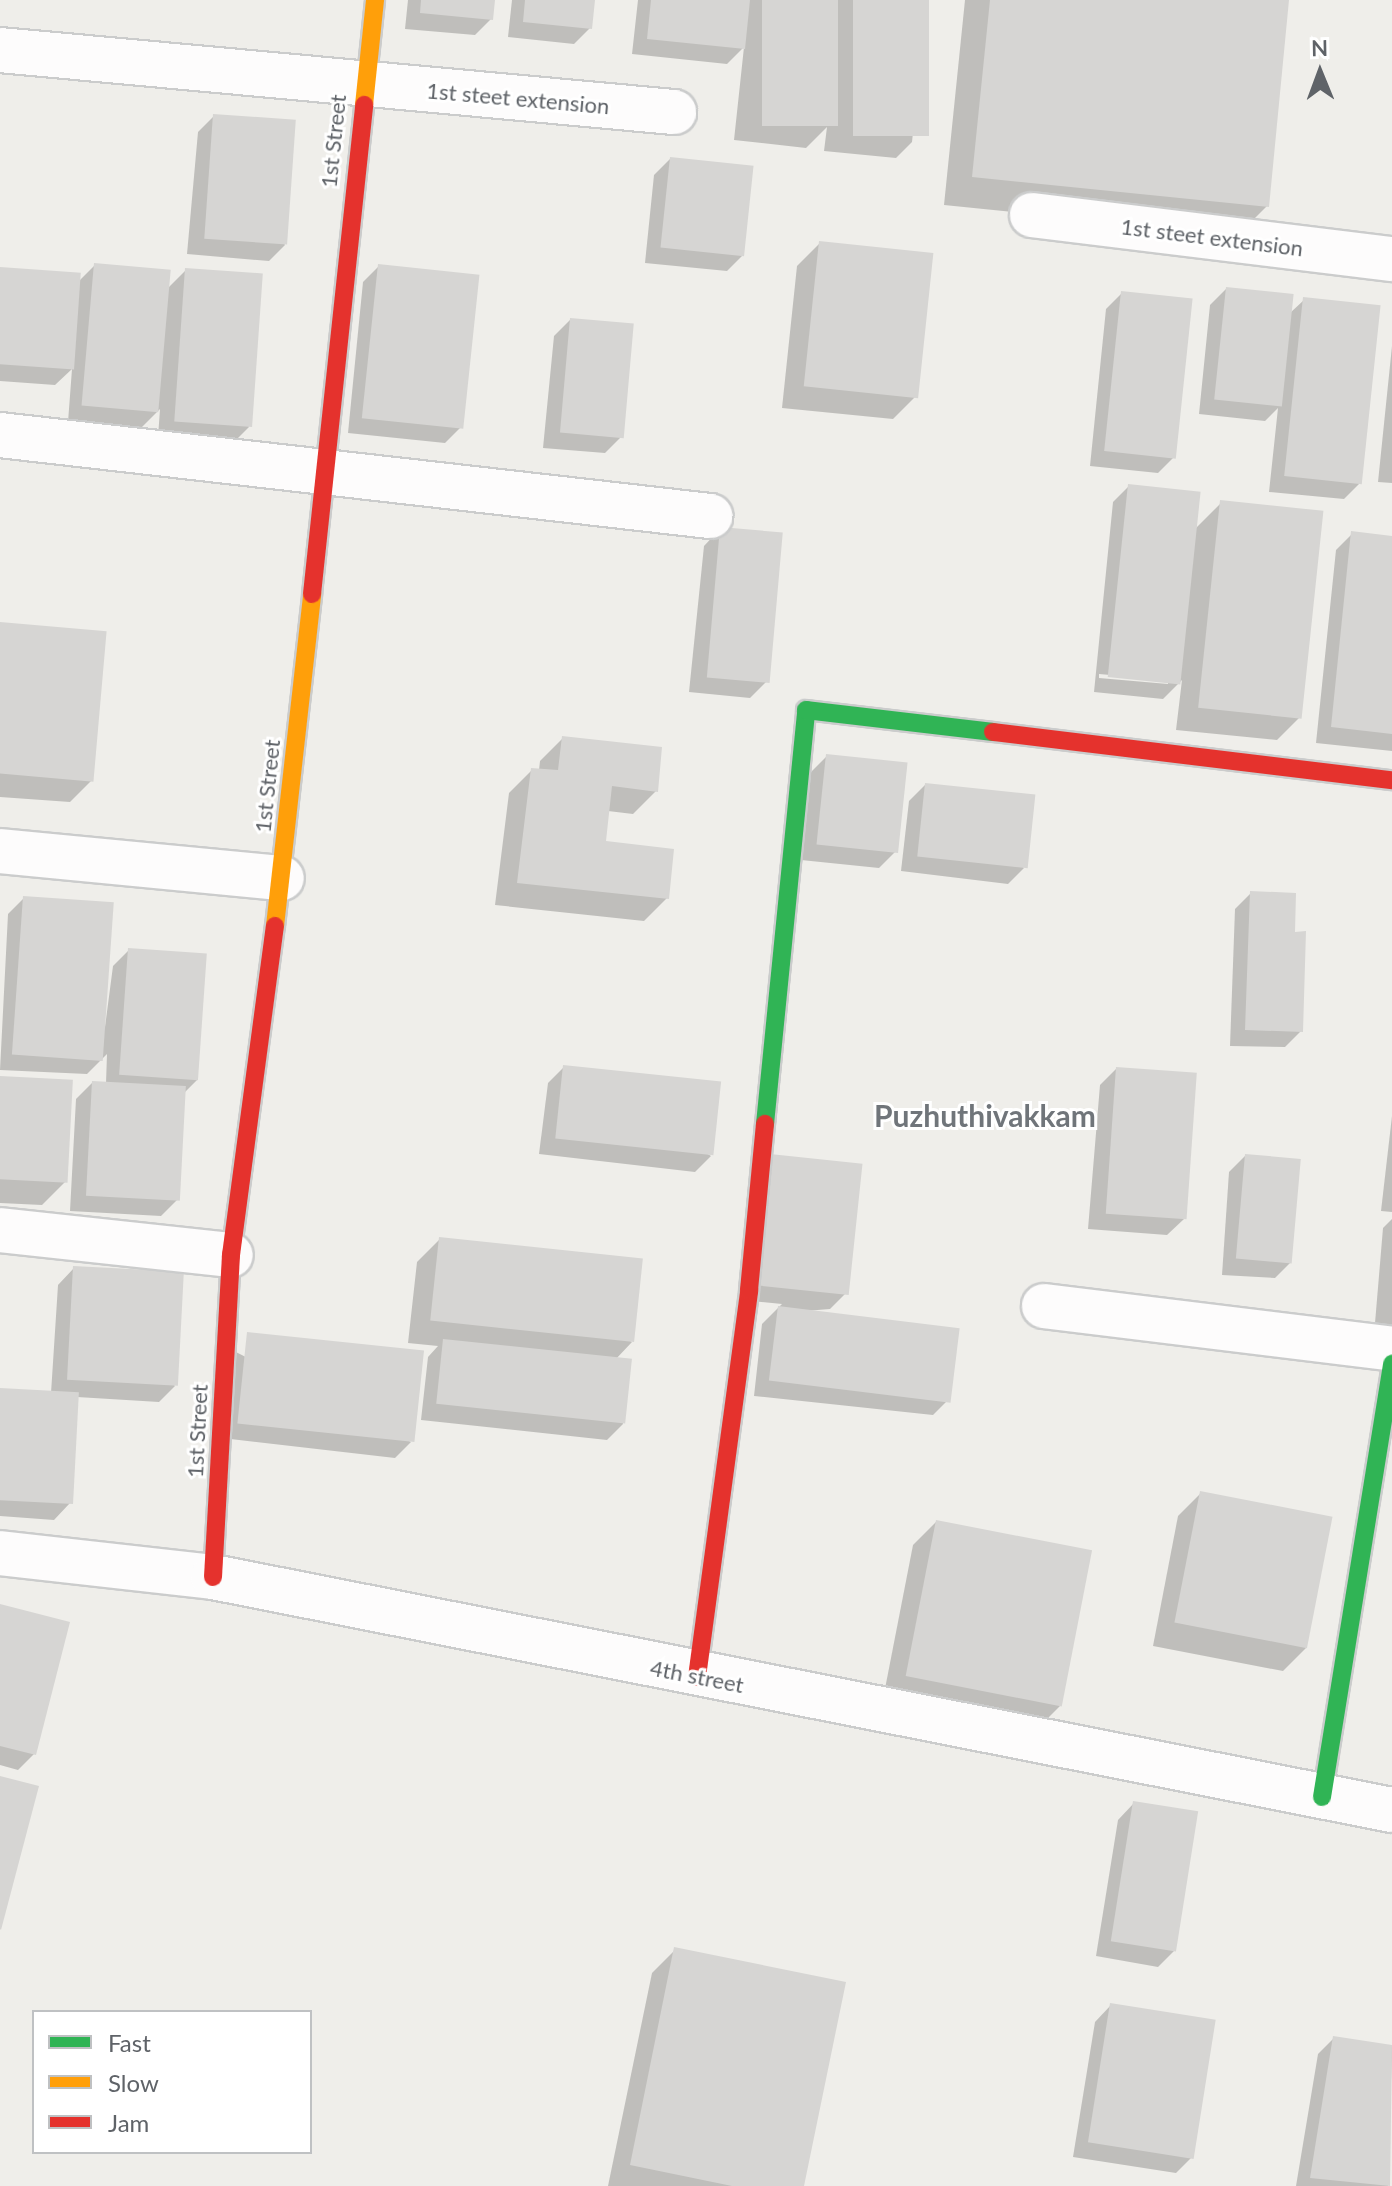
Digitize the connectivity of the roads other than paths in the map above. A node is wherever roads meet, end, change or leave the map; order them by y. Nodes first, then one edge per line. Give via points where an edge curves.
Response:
1 (375, 0) edge
2 (0, 50) edge
3 (363, 85) junction
4 (674, 112) dead end
5 (1032, 215) dead end
6 (1392, 259) edge
7 (0, 435) edge
8 (321, 473) junction
9 (710, 516) dead end
10 (1392, 780) edge
11 (0, 851) edge
12 (282, 878) junction
13 (0, 1230) edge
14 (231, 1255) junction
15 (1044, 1306) dead end
16 (1392, 1349) edge
17 (1392, 1364) edge
18 (0, 1553) edge
19 (213, 1577) junction
20 (697, 1677) junction
21 (1322, 1797) junction
22 (1392, 1810) edge

1 - 3 street, 1st Street
2 - 3 street, 1st steet extension
3 - 4 street, 1st steet extension
3 - 8 street, 1st Street
5 - 6 street, 1st steet extension
7 - 8 street
8 - 9 street
8 - 12 street, 1st Street
10 - 20 street via 806,710 749,1290
11 - 12 street
12 - 14 street, 1st Street
13 - 14 street
14 - 19 street, 1st Street
15 - 16 street
17 - 21 street
18 - 19 street, 4th street
19 - 20 street, 4th street
20 - 21 street, 4th street
21 - 22 street, 4th street

